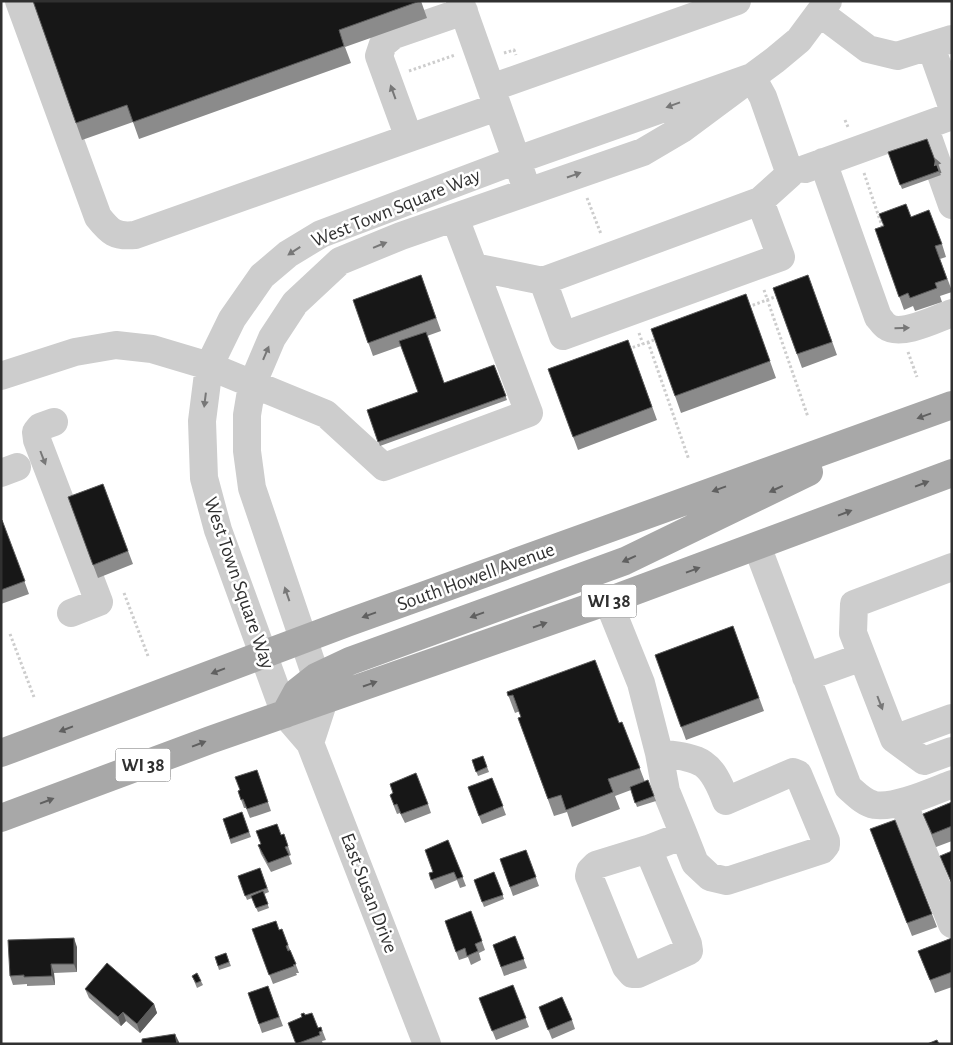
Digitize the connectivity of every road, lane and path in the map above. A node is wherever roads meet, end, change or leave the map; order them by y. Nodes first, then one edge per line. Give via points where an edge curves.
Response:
1 (19, 1) edge
2 (737, 1) edge
3 (462, 6) edge
4 (824, 7) edge
5 (941, 43) edge
6 (460, 53) dead end
7 (408, 72) dead end
8 (752, 77) junction
9 (494, 98) junction
10 (952, 106) edge
11 (952, 116) edge
12 (924, 126) junction
13 (409, 138) junction
14 (517, 160) junction
15 (823, 162) junction
16 (790, 174) junction
17 (528, 191) junction
18 (585, 191) dead end
19 (760, 202) junction
20 (952, 205) edge
21 (456, 218) junction
22 (609, 257) junction
23 (474, 267) junction
24 (543, 281) junction
25 (786, 293) edge
26 (767, 300) junction
27 (740, 310) edge
28 (630, 312) junction
29 (952, 313) edge
30 (666, 336) edge
31 (648, 342) junction
32 (643, 344) junction
33 (906, 345) dead end
34 (626, 350) edge
35 (209, 366) junction
36 (1, 376) edge
37 (917, 377) dead end
38 (252, 385) junction
39 (952, 406) edge
40 (808, 417) dead end
41 (54, 422) dead end
42 (897, 426) junction
43 (689, 460) dead end
44 (952, 473) edge
45 (757, 546) junction
46 (952, 567) edge
47 (124, 593) dead end
48 (608, 601) junction
49 (71, 613) dead end
50 (10, 634) dead end
51 (302, 640) junction
52 (264, 654) junction
53 (148, 656) dead end
54 (862, 657) junction
55 (806, 677) junction
56 (320, 689) junction
57 (34, 697) dead end
58 (285, 714) junction
59 (952, 718) edge
60 (894, 739) junction
61 (310, 743) junction
62 (952, 751) edge
63 (1, 753) edge
64 (659, 753) junction
65 (952, 784) edge
66 (903, 802) junction
67 (1, 818) edge
68 (684, 835) junction
69 (648, 849) junction
70 (952, 852) edge
71 (927, 862) junction
72 (947, 935) edge
73 (427, 1044) edge

1 - 13 street via 98,217 109,230 122,236 135,235
2 - 9 street
3 - 9 street
13 -> 3 street via 379,56 383,44 394,35
4 - 5 street via 868,49 897,56
4 - 8 street, West Town Square Way via 798,40
5 - 10 street
6 - 7 path
8 -> 14 street, West Town Square Way
8 - 16 street via 763,97
17 -> 8 street, West Town Square Way via 643,152 682,130
9 - 13 street
9 - 14 street
11 - 12 street
12 - 15 street
20 -> 12 street
14 - 17 street
14 -> 35 street, West Town Square Way via 321,234 288,254 262,276 232,320
15 - 16 street
15 -> 29 street via 878,317 886,327 900,330
16 - 19 street
17 - 21 street, West Town Square Way
18 - 22 path
19 - 22 street
19 - 28 street via 781,257
21 - 23 street
38 -> 21 street, West Town Square Way via 272,338 295,303 340,261
22 - 24 street
23 - 24 street
23 - 38 street via 529,413 384,467 326,414
24 - 28 street via 563,336
25 - 26 path
26 - 27 path
26 - 40 path
28 - 32 path
30 - 31 path
31 - 32 path
31 - 43 path
32 - 34 path
33 - 37 path
35 - 36 street via 152,349 116,345 74,352
35 - 38 street
35 -> 52 street, West Town Square Way via 202,421 204,478 218,530
51 -> 38 street, West Town Square Way via 252,488 247,451 247,415
39 -> 42 main road, South Howell Avenue
41 -> 49 street via 40,427 36,440 99,602
42 -> 51 main road, South Howell Avenue
42 -> 56 main road via 790,482 625,561 360,657
45 -> 44 main road, WI 38
48 -> 45 main road, WI 38
45 - 55 street
46 - 54 street via 854,604 853,633
47 - 53 path
56 -> 48 main road, WI 38
48 - 64 street via 641,683
50 - 57 path
51 - 52 main road, South Howell Avenue
51 - 56 street, West Town Square Way
52 - 58 street, West Town Square Way
52 -> 63 main road, South Howell Avenue
54 - 55 street
54 -> 60 street
55 - 66 street via 848,787 875,805
56 - 58 main road via 296,692
56 - 61 street
58 - 61 street, East Susan Drive
67 -> 58 main road, WI 38
59 - 60 street
60 - 62 street via 924,761
61 - 73 street, East Susan Drive
64 - 68 street via 666,791
64 - 68 street via 689,757 705,764 717,778 726,801 793,772 798,774 826,845 822,850 727,881 710,877 695,863
65 - 66 street
66 - 71 street
68 - 69 street
69 - 69 street via 596,866 589,876 626,967 632,974 689,951
70 - 71 street
71 - 72 street

